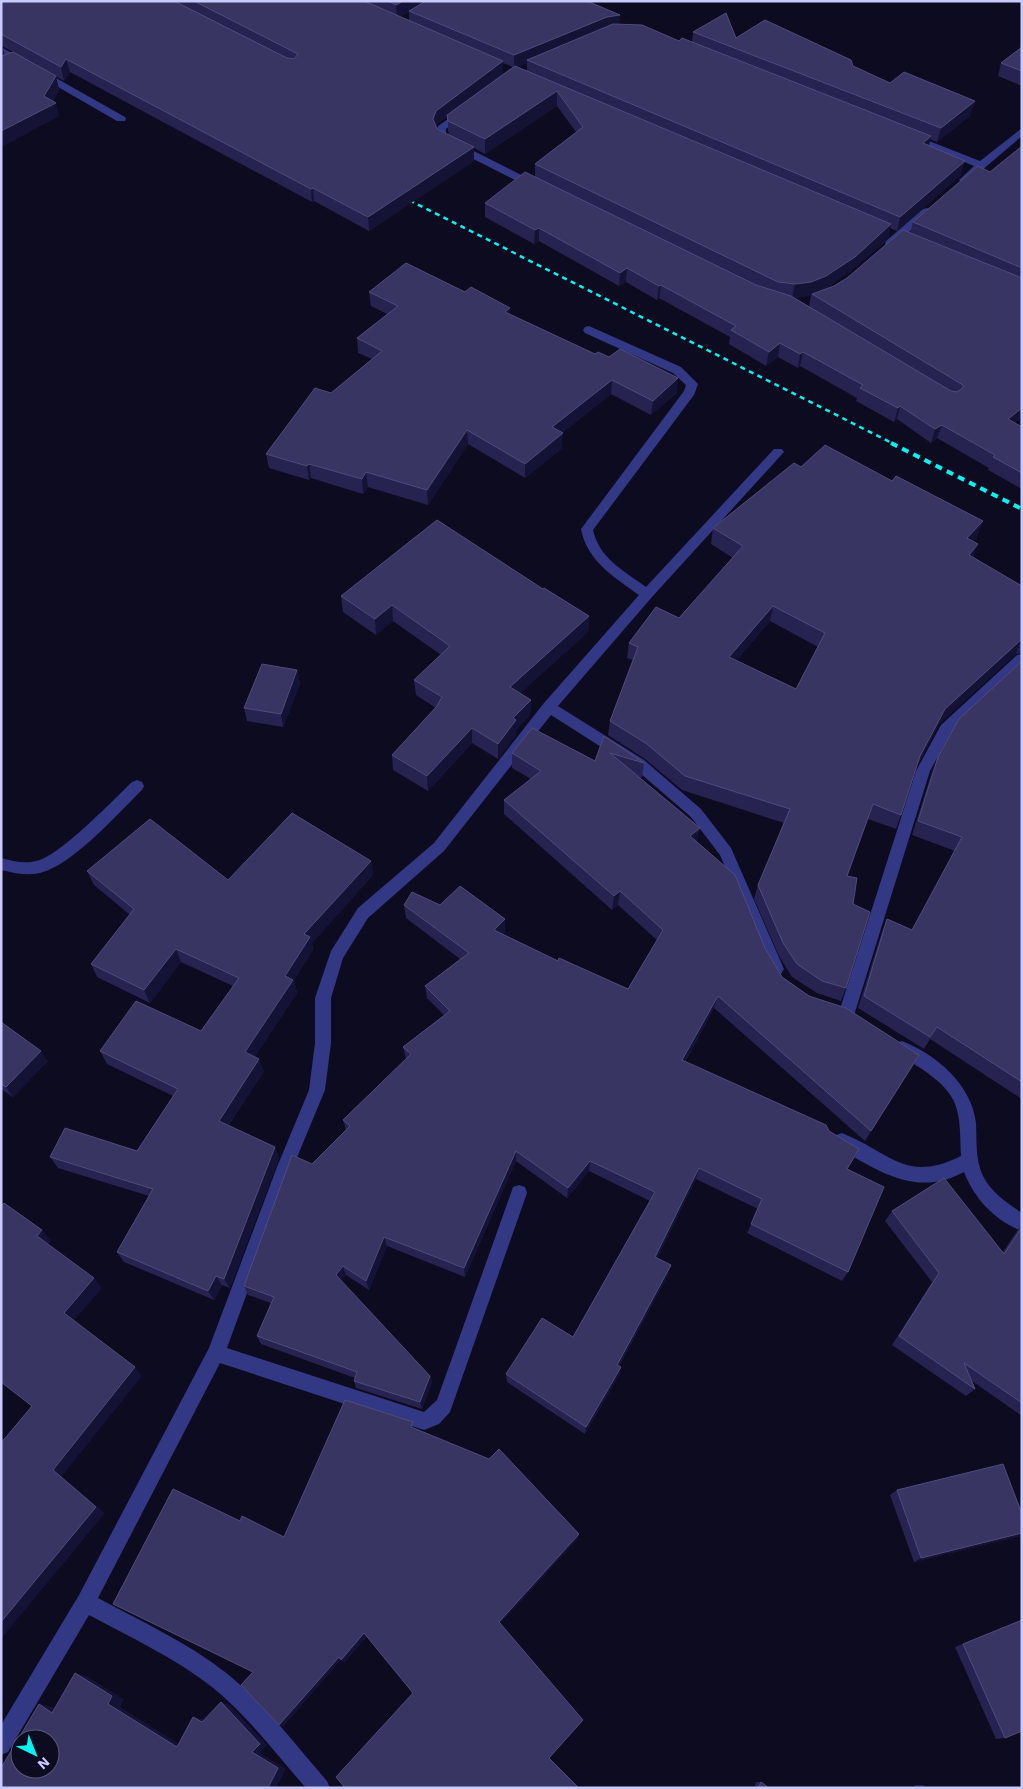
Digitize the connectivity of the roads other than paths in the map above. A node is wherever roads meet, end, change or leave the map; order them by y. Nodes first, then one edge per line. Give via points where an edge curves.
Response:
1 (1, 50) edge
2 (471, 106) edge
3 (121, 119) dead end
4 (1022, 131) edge
5 (900, 133) edge
6 (980, 165) junction
7 (958, 185) edge
8 (546, 191) edge
9 (935, 204) edge
10 (883, 249) edge
11 (589, 330) dead end
12 (778, 452) dead end
13 (647, 594) junction
14 (1022, 659) edge
15 (549, 707) junction
16 (137, 786) dead end
17 (1, 864) edge
18 (785, 983) edge
19 (829, 1006) edge
20 (847, 1012) junction
21 (863, 1022) edge
22 (886, 1038) edge
23 (831, 1135) edge
24 (969, 1161) junction
25 (519, 1193) dead end
26 (1022, 1223) edge
27 (216, 1353) junction
28 (86, 1602) junction
29 (1, 1745) edge
30 (320, 1788) edge

1 - 3 street via 13,61
2 - 8 street via 442,128 442,139
4 - 6 street
5 - 6 street
6 - 7 street
9 - 10 street
11 - 13 street via 677,370 692,384 690,392 586,529 593,551
12 - 13 street
13 - 15 street
14 - 20 street via 946,729 923,771
15 - 18 street via 639,764 696,813 726,852 771,960
15 - 27 street via 439,848 363,913 336,956 323,998 323,1043 317,1090
16 - 17 street via 59,857 40,867 18,868
19 - 20 street
20 - 21 street
22 - 24 street via 942,1074 955,1088 967,1118
23 - 24 street via 898,1171 919,1175 940,1174
24 - 26 street via 980,1189
25 - 27 street via 444,1406 432,1418 424,1421
27 - 28 street
28 - 29 street
28 - 30 street via 199,1664 218,1679 237,1695

